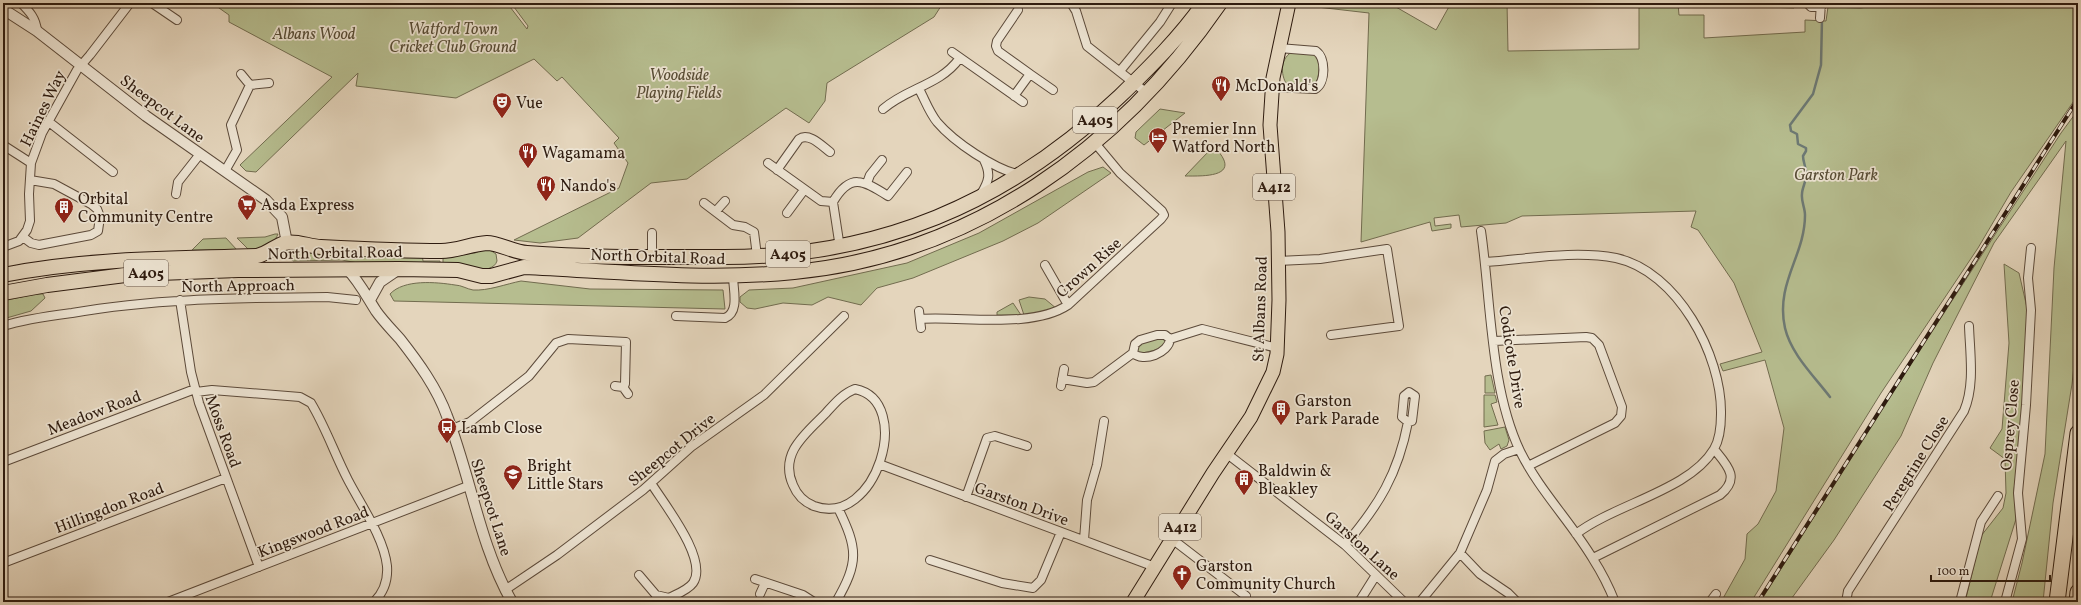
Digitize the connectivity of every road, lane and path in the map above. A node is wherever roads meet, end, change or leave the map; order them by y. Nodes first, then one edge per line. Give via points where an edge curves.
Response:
1 (20, 3) edge
2 (130, 3) edge
3 (152, 3) edge
4 (1172, 3) edge
5 (1204, 3) edge
6 (1220, 3) edge
7 (1289, 3) edge
8 (1807, 3) edge
9 (1073, 4) edge
10 (1821, 5) edge
11 (3, 9) edge
12 (1018, 10) dead end
13 (1820, 18) dead end
14 (177, 20) dead end
15 (37, 31) junction
16 (1279, 48) junction
17 (952, 52) dead end
18 (959, 58) junction
19 (82, 64) junction
20 (1120, 71) junction
21 (242, 74) dead end
22 (1030, 74) junction
23 (269, 82) dead end
24 (1134, 83) junction
25 (250, 85) junction
26 (1272, 87) junction
27 (919, 89) junction
28 (1053, 90) dead end
29 (1148, 94) junction
30 (1014, 96) junction
31 (1023, 102) dead end
32 (883, 109) dead end
33 (50, 122) junction
34 (1095, 144) junction
35 (3, 146) edge
36 (830, 152) dead end
37 (200, 154) junction
38 (882, 160) dead end
39 (984, 160) junction
40 (32, 163) junction
41 (768, 163) dead end
42 (777, 170) junction
43 (225, 171) junction
44 (113, 172) dead end
45 (907, 172) dead end
46 (1020, 175) junction
47 (30, 180) junction
48 (867, 183) junction
49 (804, 190) junction
50 (176, 194) dead end
51 (978, 198) junction
52 (725, 201) dead end
53 (832, 202) junction
54 (704, 203) dead end
55 (716, 211) junction
56 (787, 212) dead end
57 (1481, 231) dead end
58 (652, 233) dead end
59 (23, 237) junction
60 (282, 245) junction
61 (3, 247) edge
62 (501, 247) junction
63 (840, 248) junction
64 (2031, 248) dead end
65 (652, 256) junction
66 (757, 256) junction
67 (1278, 262) junction
68 (1486, 262) junction
69 (1045, 265) dead end
70 (348, 269) junction
71 (399, 269) junction
72 (291, 270) junction
73 (503, 272) junction
74 (3, 275) edge
75 (733, 276) junction
76 (3, 293) edge
77 (180, 300) junction
78 (356, 300) dead end
79 (370, 300) junction
80 (1068, 306) junction
81 (676, 316) dead end
82 (844, 316) dead end
83 (920, 319) dead end
84 (3, 326) edge
85 (1969, 326) dead end
86 (1331, 335) dead end
87 (1170, 339) junction
88 (1494, 341) junction
89 (1277, 348) junction
90 (1133, 353) junction
91 (1064, 369) dead end
92 (615, 386) dead end
93 (195, 390) junction
94 (1104, 421) dead end
95 (1408, 422) dead end
96 (452, 429) junction
97 (2078, 433) edge
98 (1027, 446) dead end
99 (1519, 449) junction
100 (1714, 449) junction
101 (1226, 453) junction
102 (3, 462) edge
103 (879, 464) junction
104 (1528, 466) junction
105 (226, 478) junction
106 (651, 483) junction
107 (468, 486) junction
108 (1998, 496) dead end
109 (966, 497) junction
110 (838, 508) junction
111 (372, 523) junction
112 (1061, 532) junction
113 (1576, 534) junction
114 (1172, 539) junction
115 (1084, 540) junction
116 (1345, 546) junction
117 (1460, 553) junction
118 (1593, 558) junction
119 (930, 560) dead end
120 (3, 563) edge
121 (259, 567) junction
122 (1155, 567) junction
123 (639, 575) dead end
124 (1376, 575) junction
125 (755, 579) dead end
126 (765, 583) junction
127 (505, 590) junction
128 (2078, 592) edge
129 (760, 594) dead end
130 (1716, 594) dead end
131 (1246, 596) dead end
132 (168, 602) edge
133 (374, 602) edge
134 (512, 602) edge
135 (814, 602) edge
136 (836, 602) edge
137 (1134, 602) edge
138 (1359, 602) edge
139 (1404, 602) edge
140 (1420, 602) edge
141 (1517, 602) edge
142 (1615, 602) edge
143 (1710, 602) edge
144 (1846, 602) edge
145 (1960, 602) edge
146 (2005, 602) edge
147 (2057, 602) edge
148 (2077, 602) edge

1 - 15 street via 32,15 37,24
2 - 19 street, Haines Way
3 - 14 street
4 - 20 street via 1160,22
5 - 24 highway, North Orbital Road / A405
6 - 29 highway, North Orbital Road / A405 via 1184,53
7 - 16 main road, St Albans Road / A412
8 - 10 street via 1811,6
9 - 20 street via 1087,46
10 - 13 street
11 - 15 street, Sheepcot Lane
12 - 22 street via 996,46 998,51
15 - 19 street, Sheepcot Lane
16 - 26 main road, St Albans Road / A412
16 - 26 street via 1316,51 1321,54 1322,81 1320,86 1315,88
17 - 18 street
18 - 27 street via 952,69
18 - 30 street
19 - 33 street, Haines Way
19 - 37 street, Sheepcot Lane via 146,116
20 - 24 street
21 - 25 street
22 - 28 street
22 - 30 street
23 - 25 street via 263,85
24 - 29 street
24 - 46 highway, North Orbital Road / A405 via 1085,128
25 - 43 street via 232,121 231,128 237,150
26 - 67 main road, St Albans Road / A412 via 1270,125
27 - 32 street via 892,101
27 - 39 street via 937,122
29 - 34 highway, North Orbital Road / A405
30 - 31 street
33 - 40 street, Haines Way via 42,133
33 - 44 street
34 - 75 highway, North Orbital Road / A405 via 1068,165 1010,202 925,242 873,258 824,269
34 - 80 street, Crown Rise via 1120,173 1164,215
35 - 40 street
36 - 42 street via 809,137 803,136
37 - 43 street, Sheepcot Lane
37 - 50 street via 178,182
38 - 48 street
39 - 46 street via 1006,172
39 - 51 street via 989,171 989,179
40 - 47 street, Haines Way
41 - 42 street
42 - 49 street
43 - 60 street, Sheepcot Lane via 275,208 282,217
45 - 48 street via 888,196
46 - 51 highway, North Orbital Road / A405
47 - 59 street, Haines Way via 30,221
47 - 59 street via 54,184 91,204 99,213 100,226 98,231 91,235 39,245
48 - 53 street via 847,184
49 - 53 street via 821,201
49 - 56 street
51 - 63 highway, North Orbital Road / A405 via 936,218 887,236
52 - 55 street
53 - 63 street
54 - 55 street
55 - 66 street via 733,225 754,232
57 - 68 street, Codicote Drive
58 - 65 street
59 - 61 street
60 - 62 highway, North Orbital Road / A405 via 424,251 450,251 490,243
60 - 72 highway via 279,257
60 - 74 highway, North Orbital Road / A405 via 257,256 128,260 36,269
62 - 65 highway, North Orbital Road / A405 via 527,253
62 - 73 highway
63 - 66 highway, North Orbital Road / A405
64 - 146 street, Osprey Close via 2028,278 2032,310 2018,493 2022,539
65 - 66 highway, North Orbital Road / A405
67 - 86 street via 1320,259 1387,248 1399,326
67 - 89 main road, St Albans Road / A412
68 - 88 street, Codicote Drive
68 - 100 street via 1596,256 1616,258 1634,264 1660,283 1692,319 1713,364 1721,409
69 - 80 street
70 - 71 highway, North Orbital Road / A405
70 - 72 highway, North Orbital Road / A405
70 - 79 street, Sheepcot Lane
71 - 73 highway, North Orbital Road / A405 via 458,270 482,276
71 - 79 street via 380,282
72 - 76 highway, North Orbital Road / A405 via 133,274 55,283
73 - 75 highway, North Orbital Road / A405 via 524,267
75 - 81 street via 734,306 729,316
77 - 78 street, North Approach via 327,297
77 - 84 street, North Approach via 88,310
77 - 93 street, Moss Road
79 - 96 street, Sheepcot Lane via 426,376 441,402
80 - 83 street, Crown Rise via 1050,315 1022,319
82 - 106 street, Sheepcot Drive via 764,395 691,447
85 - 144 street, Peregrine Close via 1969,400 1848,591
87 - 89 street via 1202,329
87 - 90 street via 1164,350 1156,354 1141,358
87 - 90 street via 1157,335 1140,340 1135,344
88 - 99 street, Codicote Drive via 1506,410
88 - 104 street via 1592,338 1598,345 1622,407 1621,416 1615,423
89 - 101 main road, St Albans Road / A412 via 1273,372 1262,398
90 - 91 street via 1094,382 1062,382
92 - 96 street via 626,390 626,338 561,340 551,348 529,376 470,422
93 - 102 street, Meadow Road
93 - 105 street, Moss Road
93 - 111 street, Meadow Road via 300,397 308,400
94 - 115 street via 1097,465 1087,500
95 - 116 street via 1400,457 1390,482 1361,527
96 - 107 street, Sheepcot Lane
97 - 147 highway
98 - 109 street via 995,436 987,438
99 - 104 street, Codicote Drive
99 - 117 street via 1504,454 1495,461 1487,490
100 - 113 street via 1688,477 1592,523
100 - 118 street via 1730,470 1731,484 1726,490
101 - 114 main road, St Albans Road / A412
101 - 116 street, Garston Lane
103 - 109 street, Garston Drive
103 - 110 street via 861,495
103 - 110 street via 886,431 884,416 875,401 855,389 795,445 788,467 795,490 805,502 821,508
104 - 113 street, Codicote Drive
105 - 120 street, Hillingdon Road
105 - 121 street, Moss Road
106 - 123 street via 688,543 695,559 696,576 688,587 669,598 656,595
106 - 127 street, Sheepcot Drive via 557,555
107 - 111 street, Kingswood Road
107 - 127 street, Sheepcot Lane
108 - 145 street via 1981,522
109 - 112 street, Garston Drive
110 - 136 street via 852,538 854,557 848,578
111 - 121 street, Kingswood Road
111 - 133 street via 386,559 387,570 385,586
112 - 115 street, Garston Drive
112 - 119 street via 1041,580 1034,588 1002,583
113 - 118 street, Codicote Drive
114 - 122 main road, St Albans Road / A412
114 - 131 street
115 - 122 street, Garston Drive
116 - 124 street, Garston Lane
117 - 140 street
117 - 141 street via 1480,574
118 - 142 street, Codicote Drive
121 - 132 street, Kingswood Road
122 - 137 main road, St Albans Road / A412
124 - 138 street
124 - 139 street, Garston Lane
125 - 126 street
126 - 129 street
126 - 135 street via 803,595
127 - 134 street, Sheepcot Lane
128 - 148 highway
130 - 143 street

